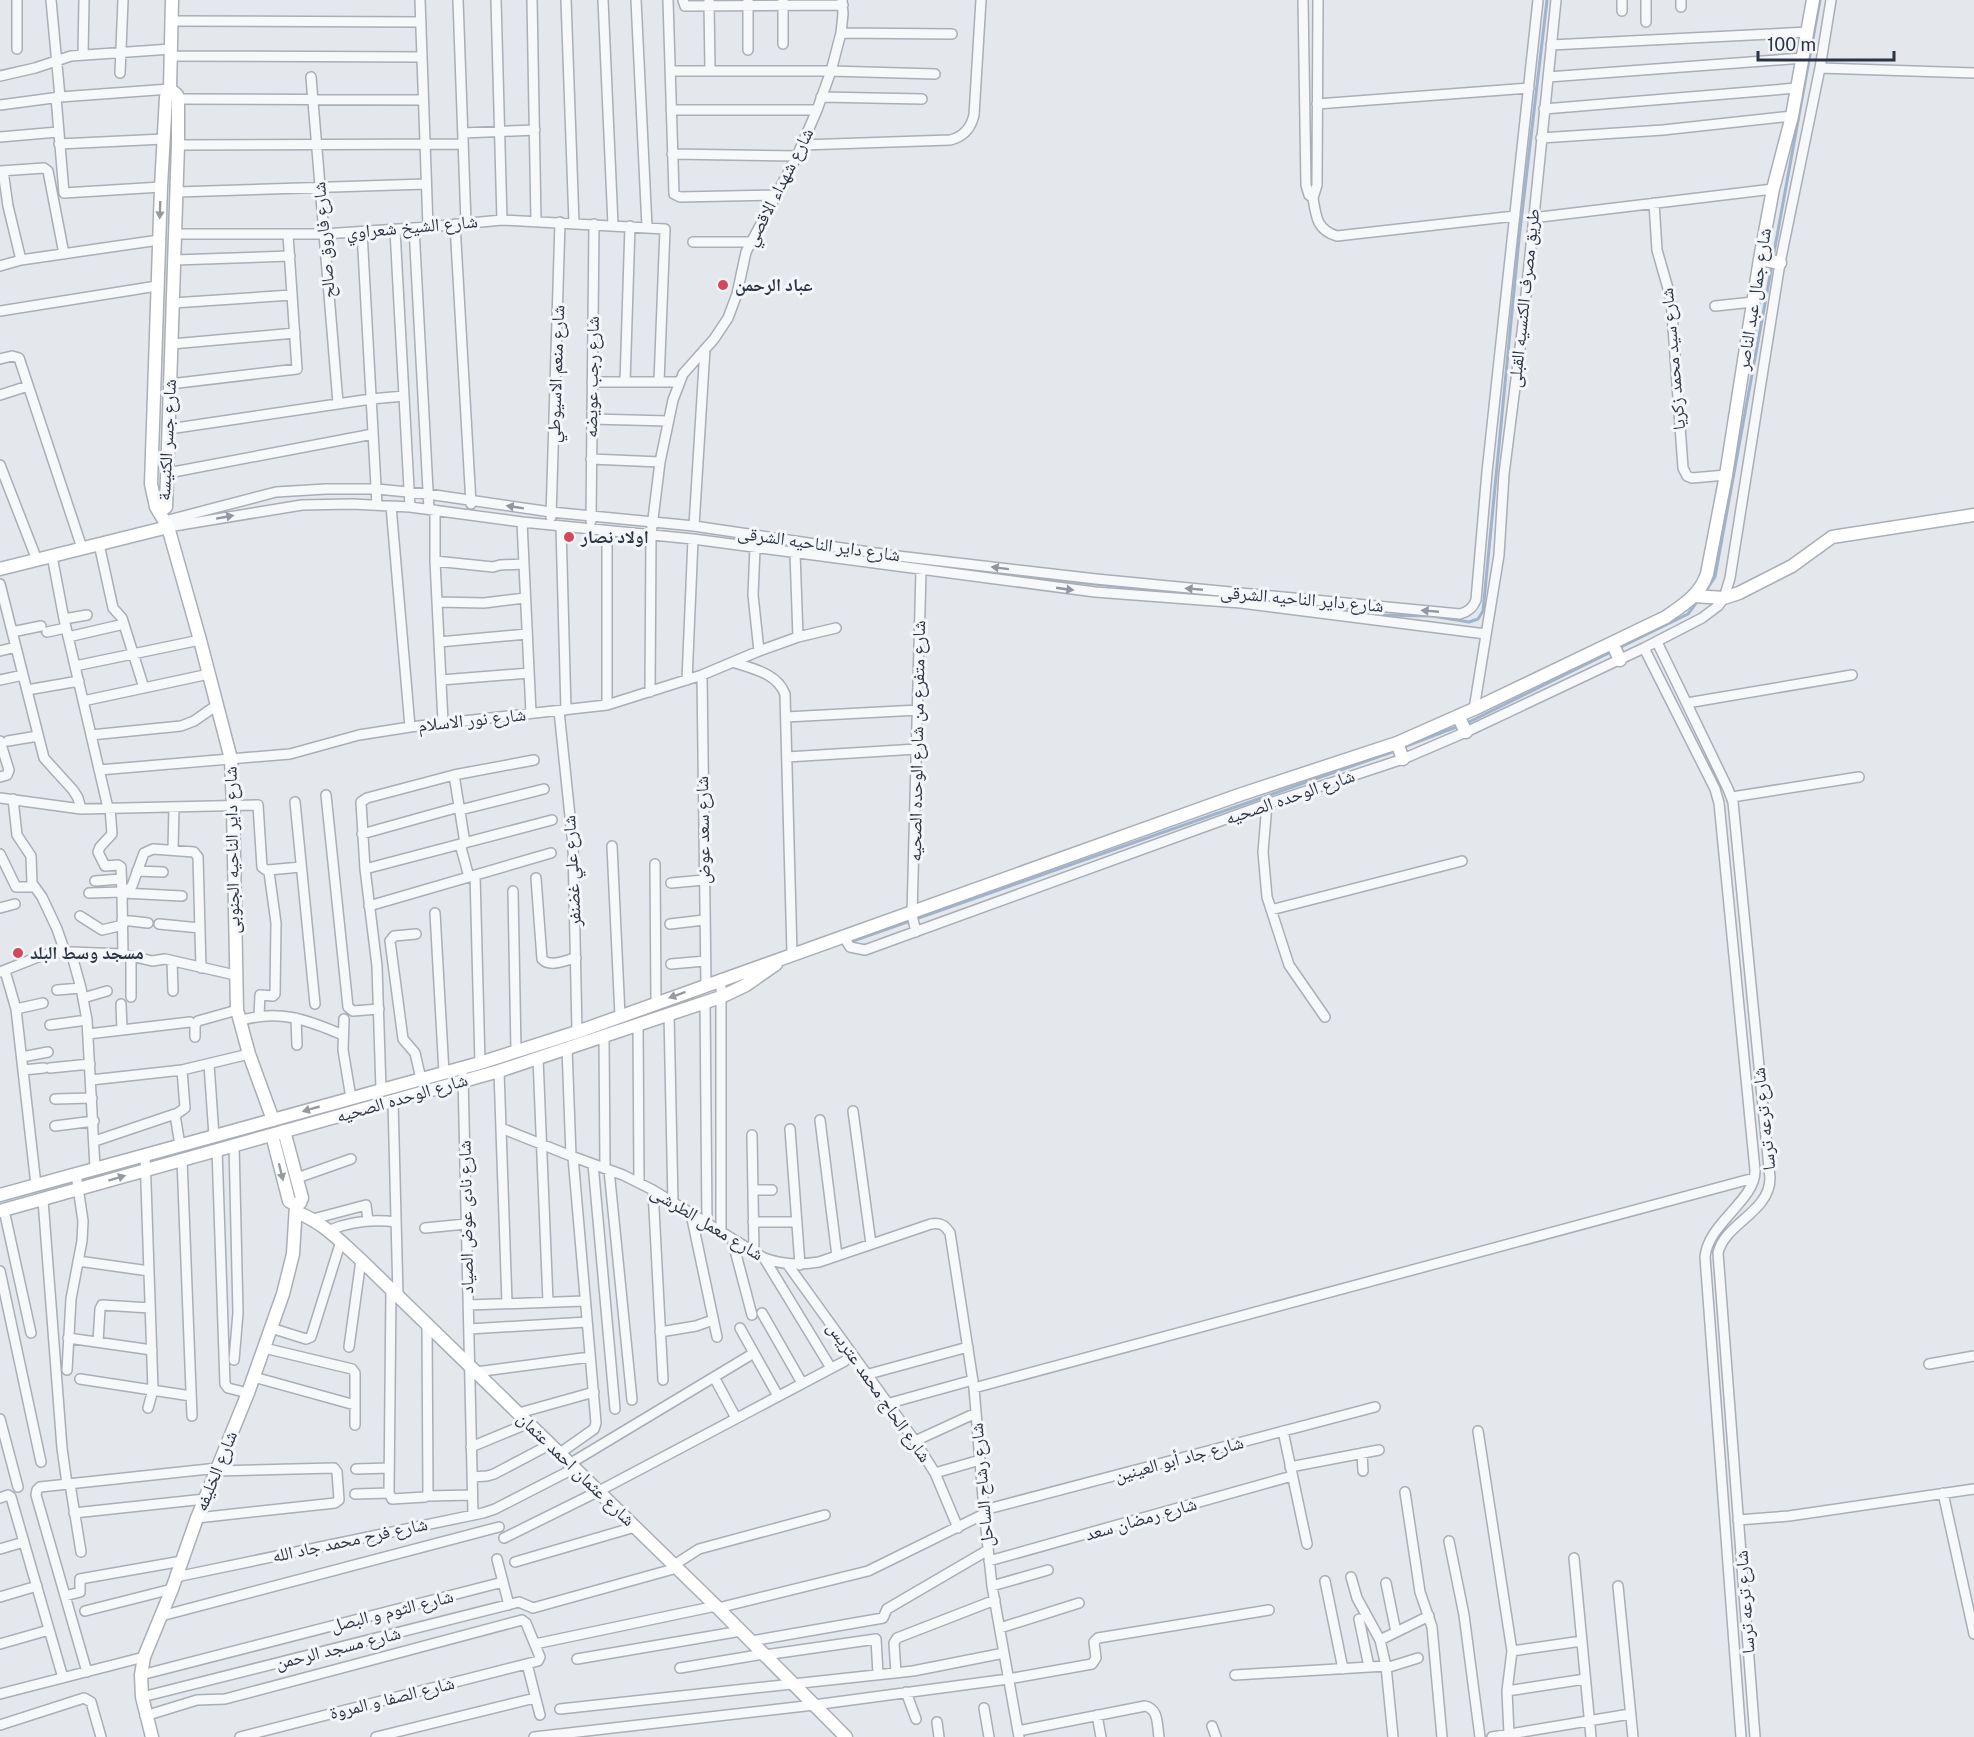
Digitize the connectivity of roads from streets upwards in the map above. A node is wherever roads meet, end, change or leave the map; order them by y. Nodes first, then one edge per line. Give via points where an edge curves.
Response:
1 (17, 0) edge
2 (51, 0) edge
3 (84, 0) edge
4 (123, 0) edge
5 (172, 0) edge
6 (420, 0) edge
7 (458, 0) edge
8 (496, 0) edge
9 (531, 0) edge
10 (566, 0) edge
11 (603, 0) edge
12 (636, 0) edge
13 (668, 0) edge
14 (683, 0) edge
15 (981, 0) edge
16 (1303, 0) edge
17 (1318, 0) edge
18 (1538, 0) edge
19 (1556, 0) edge
20 (1622, 0) edge
21 (1646, 0) edge
22 (1813, 0) edge
23 (1831, 0) edge
24 (843, 2) edge
25 (709, 3) edge
26 (748, 3) edge
27 (783, 3) edge
28 (1622, 11) dead end
29 (172, 21) junction
30 (421, 22) junction
31 (1646, 22) dead end
32 (1808, 32) junction
33 (841, 33) junction
34 (952, 34) dead end
35 (783, 44) dead end
36 (1551, 48) junction
37 (17, 49) dead end
38 (748, 50) dead end
39 (1533, 52) junction
40 (120, 53) junction
41 (171, 53) junction
42 (83, 55) junction
43 (422, 57) junction
44 (1803, 58) junction
45 (57, 60) junction
46 (1820, 68) junction
47 (670, 70) junction
48 (710, 71) junction
49 (831, 71) junction
50 (120, 73) dead end
51 (935, 74) dead end
52 (1974, 74) edge
53 (0, 76) edge
54 (311, 77) dead end
55 (1548, 77) junction
56 (1529, 88) junction
57 (1797, 88) junction
58 (174, 94) junction
59 (58, 97) junction
60 (822, 98) junction
61 (313, 99) junction
62 (922, 99) dead end
63 (423, 100) junction
64 (1317, 104) junction
65 (0, 105) edge
66 (1544, 109) junction
67 (671, 110) junction
68 (817, 110) junction
69 (1792, 116) junction
70 (535, 130) junction
71 (58, 132) junction
72 (463, 132) junction
73 (500, 132) junction
74 (0, 137) edge
75 (1541, 138) junction
76 (164, 139) junction
77 (59, 144) junction
78 (425, 144) junction
79 (463, 144) junction
80 (316, 145) junction
81 (802, 145) junction
82 (178, 146) junction
83 (672, 154) junction
84 (797, 156) junction
85 (2, 171) edge
86 (426, 184) junction
87 (161, 187) junction
88 (320, 187) junction
89 (1773, 189) junction
90 (177, 192) junction
91 (775, 195) junction
92 (1313, 198) junction
93 (1654, 203) junction
94 (4, 207) edge
95 (1515, 216) junction
96 (1533, 218) junction
97 (502, 220) junction
98 (536, 221) junction
99 (560, 222) junction
100 (466, 223) junction
101 (574, 223) junction
102 (455, 224) junction
103 (594, 224) junction
104 (613, 225) junction
105 (630, 226) junction
106 (428, 227) junction
107 (647, 227) junction
108 (414, 228) junction
109 (395, 230) junction
110 (362, 232) junction
111 (176, 234) junction
112 (324, 234) junction
113 (288, 235) junction
114 (159, 240) junction
115 (693, 242) dead end
116 (751, 242) junction
117 (64, 254) junction
118 (290, 256) junction
119 (21, 260) junction
120 (175, 260) junction
121 (1770, 261) junction
122 (0, 266) edge
123 (157, 286) junction
124 (292, 295) junction
125 (0, 300) edge
126 (1754, 302) junction
127 (173, 303) junction
128 (1715, 306) dead end
129 (1, 311) edge
130 (295, 333) junction
131 (172, 344) junction
132 (705, 349) junction
133 (0, 359) edge
134 (592, 382) junction
135 (626, 382) junction
136 (659, 382) junction
137 (679, 382) junction
138 (170, 384) junction
139 (28, 386) junction
140 (0, 395) edge
141 (404, 396) junction
142 (371, 399) junction
143 (338, 403) junction
144 (592, 419) junction
145 (668, 420) junction
146 (169, 429) junction
147 (373, 434) junction
148 (591, 459) junction
149 (660, 462) junction
150 (0, 465) edge
151 (168, 473) junction
152 (1726, 475) junction
153 (377, 489) junction
154 (409, 492) junction
155 (428, 494) junction
156 (471, 500) junction
157 (377, 505) junction
158 (391, 506) junction
159 (410, 507) junction
160 (432, 510) junction
161 (551, 512) junction
162 (471, 515) junction
163 (1974, 515) edge
164 (591, 516) junction
165 (162, 522) junction
166 (522, 522) junction
167 (652, 522) junction
168 (556, 526) junction
169 (694, 526) junction
170 (591, 530) junction
171 (607, 531) junction
172 (651, 535) junction
173 (693, 539) junction
174 (99, 544) junction
175 (82, 548) junction
176 (755, 548) junction
177 (795, 553) junction
178 (52, 556) junction
179 (37, 560) junction
180 (435, 561) junction
181 (523, 564) junction
182 (0, 569) edge
183 (921, 570) junction
184 (0, 584) edge
185 (1476, 594) junction
186 (1493, 596) junction
187 (1696, 597) junction
188 (525, 598) junction
189 (1718, 598) junction
190 (437, 602) junction
191 (87, 615) dead end
192 (124, 624) junction
193 (0, 628) edge
194 (66, 628) junction
195 (836, 628) dead end
196 (11, 629) junction
197 (527, 634) junction
198 (1486, 634) junction
199 (798, 637) junction
200 (200, 640) junction
201 (439, 642) junction
202 (1657, 642) junction
203 (16, 647) junction
204 (1644, 648) junction
205 (0, 651) edge
206 (759, 651) junction
207 (1616, 651) junction
208 (133, 654) junction
209 (733, 662) junction
210 (75, 666) junction
211 (209, 674) junction
212 (529, 674) junction
213 (23, 675) junction
214 (702, 675) junction
215 (1852, 675) dead end
216 (0, 680) edge
217 (441, 680) junction
218 (687, 680) junction
219 (79, 681) junction
220 (144, 688) junction
221 (27, 690) junction
222 (650, 692) junction
223 (83, 701) junction
224 (1687, 703) junction
225 (217, 705) junction
226 (608, 705) junction
227 (1474, 709) junction
228 (562, 710) junction
229 (918, 710) junction
230 (531, 713) junction
231 (786, 717) junction
232 (443, 722) junction
233 (1462, 724) junction
234 (410, 727) junction
235 (91, 735) junction
236 (38, 736) junction
237 (4, 741) edge
238 (917, 749) junction
239 (1400, 750) junction
240 (787, 757) junction
241 (231, 759) junction
242 (534, 760) dead end
243 (99, 770) junction
244 (454, 775) junction
245 (0, 777) edge
246 (1859, 777) dead end
247 (544, 789) dead end
248 (327, 795) dead end
249 (1732, 797) junction
250 (0, 798) edge
251 (13, 799) junction
252 (295, 802) dead end
253 (1267, 804) junction
254 (234, 806) junction
255 (174, 807) junction
256 (109, 808) junction
257 (459, 808) junction
258 (81, 809) junction
259 (552, 820) dead end
260 (362, 834) junction
261 (463, 844) junction
262 (612, 846) dead end
263 (173, 850) junction
264 (551, 853) dead end
265 (0, 854) edge
266 (1462, 861) dead end
267 (656, 864) dead end
268 (301, 867) junction
269 (365, 869) junction
270 (268, 870) junction
271 (137, 871) junction
272 (163, 872) dead end
273 (472, 876) junction
274 (536, 878) dead end
275 (121, 879) junction
276 (704, 880) junction
277 (96, 881) dead end
278 (671, 883) dead end
279 (34, 886) junction
280 (513, 891) dead end
281 (89, 893) dead end
282 (122, 893) junction
283 (182, 896) dead end
284 (15, 904) dead end
285 (369, 906) junction
286 (0, 908) edge
287 (1271, 910) junction
288 (435, 913) dead end
289 (80, 916) dead end
290 (704, 920) junction
291 (913, 920) junction
292 (122, 923) junction
293 (148, 923) dead end
294 (159, 924) dead end
295 (670, 924) dead end
296 (200, 928) junction
297 (416, 934) dead end
298 (844, 937) junction
299 (68, 952) junction
300 (792, 954) junction
301 (127, 955) junction
302 (576, 957) junction
303 (172, 961) junction
304 (705, 962) junction
305 (671, 964) dead end
306 (201, 968) junction
307 (2, 971) edge
308 (235, 975) junction
309 (721, 979) junction
310 (706, 985) junction
311 (81, 988) junction
312 (57, 990) dead end
313 (106, 991) dead end
314 (173, 991) dead end
315 (131, 997) dead end
316 (721, 997) junction
317 (83, 998) junction
318 (705, 1002) junction
319 (43, 1003) dead end
320 (656, 1003) junction
321 (121, 1004) dead end
322 (315, 1004) dead end
323 (16, 1009) junction
324 (379, 1009) junction
325 (669, 1014) junction
326 (238, 1015) junction
327 (259, 1015) junction
328 (620, 1016) junction
329 (1325, 1017) dead end
330 (296, 1018) junction
331 (344, 1019) dead end
332 (87, 1020) junction
333 (190, 1022) dead end
334 (50, 1025) dead end
335 (638, 1025) junction
336 (583, 1029) junction
337 (122, 1030) junction
338 (88, 1034) junction
339 (343, 1035) junction
340 (195, 1037) dead end
341 (598, 1038) junction
342 (297, 1045) dead end
343 (567, 1048) junction
344 (516, 1051) junction
345 (48, 1052) dead end
346 (249, 1054) junction
347 (22, 1057) junction
348 (538, 1058) junction
349 (480, 1063) junction
350 (90, 1064) junction
351 (209, 1064) junction
352 (23, 1070) junction
353 (182, 1070) junction
354 (499, 1071) junction
355 (444, 1073) junction
356 (463, 1074) junction
357 (421, 1079) junction
358 (91, 1080) junction
359 (381, 1090) junction
360 (92, 1098) junction
361 (351, 1098) junction
362 (55, 1099) dead end
363 (393, 1101) junction
364 (853, 1111) dead end
365 (176, 1114) junction
366 (273, 1120) junction
367 (820, 1120) dead end
368 (93, 1121) junction
369 (55, 1126) dead end
370 (501, 1128) junction
371 (790, 1129) dead end
372 (278, 1133) junction
373 (216, 1135) junction
374 (752, 1135) dead end
375 (95, 1141) junction
376 (180, 1145) junction
377 (541, 1145) junction
378 (224, 1147) junction
379 (145, 1154) junction
380 (572, 1157) junction
381 (182, 1159) junction
382 (351, 1159) dead end
383 (593, 1164) junction
384 (95, 1168) junction
385 (146, 1169) junction
386 (607, 1169) junction
387 (76, 1174) junction
388 (297, 1178) junction
389 (1754, 1178) junction
390 (639, 1183) junction
391 (36, 1185) junction
392 (79, 1189) junction
393 (653, 1190) junction
394 (753, 1190) junction
395 (772, 1190) dead end
396 (0, 1192) edge
397 (43, 1200) junction
398 (673, 1203) junction
399 (296, 1208) junction
400 (2, 1210) edge
401 (691, 1214) junction
402 (313, 1219) junction
403 (368, 1220) junction
404 (797, 1221) junction
405 (1724, 1221) junction
406 (396, 1222) junction
407 (753, 1222) junction
408 (706, 1223) junction
409 (466, 1224) junction
410 (425, 1228) dead end
411 (330, 1230) junction
412 (721, 1232) junction
413 (1733, 1232) junction
414 (950, 1233) joint
415 (732, 1239) junction
416 (341, 1241) junction
417 (871, 1244) junction
418 (754, 1252) junction
419 (837, 1256) junction
420 (764, 1258) junction
421 (361, 1260) junction
422 (78, 1261) junction
423 (788, 1265) junction
424 (800, 1265) junction
425 (149, 1270) junction
426 (0, 1271) edge
427 (394, 1291) junction
428 (585, 1301) junction
429 (548, 1302) junction
430 (507, 1303) junction
431 (468, 1305) junction
432 (150, 1308) junction
433 (714, 1320) junction
434 (587, 1322) junction
435 (427, 1324) junction
436 (271, 1328) junction
437 (740, 1328) dead end
438 (469, 1329) junction
439 (660, 1332) junction
440 (31, 1333) dead end
441 (717, 1337) dead end
442 (68, 1338) junction
443 (98, 1342) junction
444 (349, 1347) dead end
445 (968, 1347) junction
446 (264, 1348) junction
447 (152, 1350) junction
448 (754, 1353) junction
449 (1974, 1356) edge
450 (590, 1358) junction
451 (234, 1360) dead end
452 (845, 1361) dead end
453 (1929, 1364) dead end
454 (831, 1368) junction
455 (473, 1369) junction
456 (67, 1370) dead end
457 (869, 1374) junction
458 (254, 1377) junction
459 (714, 1377) junction
460 (80, 1379) dead end
461 (663, 1380) dead end
462 (802, 1383) junction
463 (973, 1384) junction
464 (153, 1390) junction
465 (594, 1392) junction
466 (248, 1394) junction
467 (191, 1396) junction
468 (778, 1396) junction
469 (632, 1400) dead end
470 (890, 1403) junction
471 (355, 1405) junction
472 (1375, 1407) dead end
473 (148, 1408) dead end
474 (615, 1409) dead end
475 (519, 1413) junction
476 (976, 1413) junction
477 (192, 1416) dead end
478 (736, 1418) junction
479 (0, 1419) edge
480 (529, 1423) junction
481 (355, 1425) dead end
482 (1282, 1431) junction
483 (1478, 1431) dead end
484 (915, 1441) junction
485 (550, 1444) junction
486 (471, 1447) junction
487 (1379, 1450) dead end
488 (560, 1453) junction
489 (1362, 1453) junction
490 (980, 1460) junction
491 (41, 1462) dead end
492 (573, 1466) junction
493 (356, 1468) dead end
494 (389, 1468) junction
495 (217, 1470) junction
496 (1363, 1471) dead end
497 (1291, 1472) junction
498 (935, 1473) junction
499 (472, 1477) junction
500 (68, 1484) junction
501 (18, 1487) dead end
502 (1974, 1489) edge
503 (599, 1491) junction
504 (1405, 1492) dead end
505 (389, 1493) junction
506 (1943, 1493) junction
507 (355, 1494) dead end
508 (472, 1495) junction
509 (4, 1496) edge
510 (427, 1496) junction
511 (205, 1498) junction
512 (984, 1512) junction
513 (74, 1513) junction
514 (473, 1515) junction
515 (825, 1515) dead end
516 (197, 1518) junction
517 (1738, 1520) junction
518 (499, 1527) dead end
519 (635, 1527) junction
520 (958, 1528) junction
521 (504, 1538) dead end
522 (1449, 1541) dead end
523 (24, 1542) junction
524 (1307, 1544) dead end
525 (0, 1549) edge
526 (988, 1550) junction
527 (81, 1552) dead end
528 (1574, 1558) dead end
529 (497, 1559) dead end
530 (182, 1561) junction
531 (989, 1561) junction
532 (515, 1562) dead end
533 (676, 1566) junction
534 (1048, 1570) dead end
535 (176, 1576) junction
536 (1351, 1577) dead end
537 (1324, 1581) dead end
538 (503, 1582) junction
539 (1386, 1583) dead end
540 (37, 1586) junction
541 (993, 1586) junction
542 (1618, 1586) dead end
543 (171, 1589) junction
544 (1744, 1589) junction
545 (1730, 1590) junction
546 (65, 1596) junction
547 (0, 1597) edge
548 (995, 1600) junction
549 (1079, 1603) dead end
550 (509, 1605) junction
551 (717, 1607) junction
552 (1269, 1610) dead end
553 (85, 1611) dead end
554 (161, 1616) junction
555 (1429, 1616) junction
556 (1359, 1619) dead end
557 (1000, 1628) junction
558 (49, 1630) junction
559 (741, 1631) junction
560 (1396, 1632) junction
561 (1974, 1634) edge
562 (1380, 1640) junction
563 (751, 1641) junction
564 (1582, 1641) junction
565 (0, 1644) edge
566 (535, 1644) junction
567 (1512, 1651) junction
568 (1004, 1653) junction
569 (764, 1655) junction
570 (144, 1657) junction
571 (1418, 1658) dead end
572 (577, 1659) dead end
573 (526, 1664) junction
574 (1369, 1667) junction
575 (1386, 1667) junction
576 (680, 1668) dead end
577 (1343, 1669) junction
578 (87, 1672) junction
579 (896, 1673) junction
580 (878, 1674) junction
581 (141, 1675) junction
582 (1235, 1675) dead end
583 (63, 1678) junction
584 (1008, 1679) junction
585 (1585, 1679) junction
586 (792, 1683) junction
587 (1507, 1691) junction
588 (906, 1692) junction
589 (0, 1695) edge
590 (142, 1697) junction
591 (535, 1698) junction
592 (814, 1705) junction
593 (984, 1708) dead end
594 (560, 1709) dead end
595 (1630, 1714) junction
596 (540, 1715) dead end
597 (1097, 1715) junction
598 (145, 1716) junction
599 (916, 1719) dead end
600 (1589, 1720) junction
601 (937, 1722) dead end
602 (0, 1725) edge
603 (1212, 1726) dead end
604 (1018, 1734) edge
605 (1509, 1734) junction
606 (538, 1736) edge
607 (101, 1737) edge
608 (152, 1737) edge
609 (240, 1737) edge
610 (376, 1737) edge
611 (846, 1737) edge
612 (939, 1737) edge
613 (989, 1737) edge
614 (1101, 1737) edge
615 (1159, 1737) edge
616 (1216, 1737) edge
617 (1392, 1737) edge
618 (1442, 1737) edge
619 (1480, 1737) edge
620 (1492, 1737) edge
621 (1591, 1737) edge
622 (1633, 1737) edge
623 (1741, 1737) edge
624 (1755, 1737) edge

1 - 37 street
2 - 45 street
3 - 42 street
4 - 40 street
5 - 29 street, شارع جسر الكنيسة
6 - 30 street
7 - 72 street
8 - 73 street
9 - 70 street
10 - 101 street
11 - 104 street
12 - 107 street
13 - 47 street
14 - 25 street via 685,6
15 - 81 street via 974,115 961,136 950,140
16 - 92 street via 1306,185
17 - 64 street
18 - 39 street, طريق مصرف الكنسيه القبلى
19 - 36 street, طريق مصرف الكنسيه القبلى
20 - 28 street
21 - 31 street
22 - 32 street, شارع جمال عبد الناصر
23 - 46 street, شارع جمال عبد الناصر
24 - 27 street
24 - 33 street, شارع شهداء الاقصي
25 - 26 street
25 - 48 street
26 - 27 street
26 - 38 street
27 - 35 street
29 - 30 street
29 - 41 street, شارع جسر الكنيسة
30 - 43 street
32 - 36 street
32 - 44 street, شارع جمال عبد الناصر
33 - 34 street
33 - 49 street, شارع شهداء الاقصي
36 - 39 street
36 - 55 street, طريق مصرف الكنسيه القبلى
39 - 56 street, طريق مصرف الكنسيه القبلى
40 - 41 street
40 - 42 street
40 - 50 street
41 - 43 street
41 - 58 street, شارع جسر الكنيسة
42 - 45 street
43 - 63 street
44 - 55 street
44 - 57 street, شارع جمال عبد الناصر
45 - 53 street
45 - 59 street
46 - 52 street
46 - 121 street, شارع جمال عبد الناصر
47 - 48 street
47 - 67 street
48 - 49 street
49 - 51 street
49 - 60 street, شارع شهداء الاقصي
54 - 61 street, شارع فاروق صالح
55 - 66 street, طريق مصرف الكنسيه القبلى
56 - 64 street
56 - 95 street, طريق مصرف الكنسيه القبلى
57 - 66 street
57 - 69 street, شارع جمال عبد الناصر
58 - 59 street
58 - 61 street
58 - 76 street, شارع جسر الكنيسة via 166,97
58 - 82 street, شارع جسر الكنيسة
59 - 65 street
59 - 71 street
60 - 62 street
60 - 68 street, شارع شهداء الاقصي
61 - 63 street
61 - 80 street, شارع فاروق صالح
63 - 78 street
64 - 92 street via 1317,185
66 - 75 street, طريق مصرف الكنسيه القبلى
67 - 68 street
67 - 83 street
68 - 81 street, شارع شهداء الاقصي
69 - 75 street
69 - 89 street, شارع جمال عبد الناصر
70 - 73 street
70 - 98 street
71 - 74 street
71 - 77 street
72 - 73 street
72 - 79 street
73 - 97 street
75 - 96 street, طريق مصرف الكنسيه القبلى
76 - 77 street
76 - 87 street, شارع جسر الكنيسة
77 - 87 street via 63,192
78 - 79 street
78 - 80 street
78 - 86 street
79 - 100 street
80 - 82 street
80 - 88 street, شارع فاروق صالح
81 - 84 street, شارع شهداء الاقصي
82 - 90 street, شارع جسر الكنيسة
83 - 84 street
83 - 91 street via 676,196
84 - 91 street, شارع شهداء الاقصي
85 - 94 street
85 - 117 street via 44,168 50,175
86 - 88 street
86 - 106 street
87 -> 114 street, شارع جسر الكنيسة
88 - 90 street
88 - 112 street, شارع فاروق صالح
89 - 93 street
89 - 121 street, شارع جمال عبد الناصر
90 - 111 street, شارع جسر الكنيسة
91 - 116 street, شارع شهداء الاقصي
92 - 95 street via 1320,227 1337,236
93 - 96 street
93 - 152 street, شارع سيد محمد زكريا via 1657,250 1671,299 1683,468 1692,478
94 - 119 street
95 - 185 street, طريق مصرف الكنسيه القبلى
96 - 186 street, طريق مصرف الكنسيه القبلى
97 - 98 street, شارع الشيخ شعراوي
97 - 100 street, شارع الشيخ شعراوي
98 - 99 street, شارع الشيخ شعراوي
99 - 101 street, شارع الشيخ شعراوي
99 - 161 street, شارع منعم الاسيوطي
100 - 102 street, شارع الشيخ شعراوي
101 - 103 street, شارع الشيخ شعراوي
102 - 106 street, شارع الشيخ شعراوي
102 - 156 street
103 - 104 street, شارع الشيخ شعراوي
103 - 134 street, شارع رجب عويضه
104 - 105 street, شارع الشيخ شعراوي
105 - 107 street, شارع الشيخ شعراوي
105 - 135 street
106 - 108 street, شارع الشيخ شعراوي
107 - 136 street via 667,231
108 - 109 street, شارع الشيخ شعراوي
108 - 155 street
109 - 110 street, شارع الشيخ شعراوي
109 - 141 street
110 - 112 street, شارع الشيخ شعراوي
110 - 142 street
111 - 113 street, شارع الشيخ شعراوي
111 - 120 street, شارع جسر الكنيسة
112 - 113 street, شارع الشيخ شعراوي
112 - 143 street, شارع فاروق صالح
113 - 118 street
114 - 117 street
114 - 123 street, شارع جسر الكنيسة
115 - 116 street
116 - 132 street, شارع شهداء الاقصي via 733,306
117 - 119 street
118 - 120 street
118 - 124 street
119 - 122 street
120 - 127 street, شارع جسر الكنيسة
121 - 126 street, شارع جمال عبد الناصر
121 - 189 street, شارع جمال عبد الناصر via 1730,578
123 - 129 street
123 - 165 street, شارع جسر الكنيسة via 151,484
124 - 127 street
124 - 130 street
125 - 129 street
126 - 128 street
126 - 152 street, شارع جمال عبد الناصر
127 - 131 street, شارع جسر الكنيسة
130 - 131 street
130 - 138 street via 297,369
131 - 138 street, شارع جسر الكنيسة
132 - 137 street, شارع شهداء الاقصي
132 - 169 street
133 - 139 street via 19,358
134 - 135 street
134 - 144 street, شارع رجب عويضه
135 - 136 street
136 - 137 street
137 - 145 street, شارع شهداء الاقصي
138 - 146 street, شارع جسر الكنيسة
139 - 140 street
139 - 175 street
141 - 142 street
141 - 154 street
142 - 143 street
142 - 147 street
143 - 146 street
144 - 145 street
144 - 148 street, شارع رجب عويضه
145 - 149 street, شارع شهداء الاقصي
146 - 151 street, شارع جسر الكنيسة
147 - 151 street
147 - 153 street
148 - 149 street
148 - 164 street, شارع رجب عويضه
149 - 167 street, شارع شهداء الاقصي
150 - 179 street
151 - 165 street, شارع جسر الكنيسة
152 - 187 street, شارع جمال عبد الناصر via 1707,574
153 - 154 street, شارع داير الناحيه الشرقى
153 - 157 street
153 - 165 street, شارع داير الناحيه الشرقى via 276,492
154 - 155 street, شارع داير الناحيه الشرقى
154 - 159 street
155 - 156 street, شارع داير الناحيه الشرقى
155 - 160 street
161 -> 156 street, شارع داير الناحيه الشرقى
156 - 162 street
157 - 158 street, شارع داير الناحيه الشرقى
165 -> 157 street, شارع داير الناحيه الشرقى via 327,504
158 - 159 street, شارع داير الناحيه الشرقى
158 - 234 street
159 - 160 street, شارع داير الناحيه الشرقى
160 - 162 street, شارع داير الناحيه الشرقى
160 - 180 street
161 - 164 street, شارع داير الناحيه الشرقى
161 - 168 street, شارع منعم الاسيوطي
162 - 166 street, شارع داير الناحيه الشرقى
163 - 189 street, شارع الوحده الصحيه via 1832,537 1780,573 1739,593
164 - 167 street, شارع داير الناحيه الشرقى
164 - 170 street, شارع رجب عويضه
165 - 174 street, شارع داير الناحيه الشرقى
165 - 200 street, شارع داير الناحيه الجنوبى
166 - 168 street, شارع داير الناحيه الشرقى
166 - 181 street
167 - 169 street, شارع داير الناحيه الشرقى
167 - 172 street, شارع شهداء الاقصي
168 - 170 street, شارع داير الناحيه الشرقى
168 - 228 street, شارع علي غضنفر
185 -> 169 street, شارع داير الناحيه الشرقى via 1474,605 1460,614 1096,579 889,555
170 - 171 street, شارع داير الناحيه الشرقى
171 - 172 street, شارع داير الناحيه الشرقى
171 - 226 street
172 - 173 street, شارع داير الناحيه الشرقى
172 - 222 street, شارع شهداء الاقصي
173 - 176 street, شارع داير الناحيه الشرقى
173 - 218 street
174 - 175 street, شارع داير الناحيه الشرقى
174 - 192 street via 113,608
175 - 178 street, شارع داير الناحيه الشرقى
176 - 177 street, شارع داير الناحيه الشرقى
176 - 206 street via 753,595
177 - 183 street, شارع داير الناحيه الشرقى
177 - 199 street
178 - 179 street, شارع داير الناحيه الشرقى
178 - 194 street
179 - 182 street, شارع داير الناحيه الشرقى
180 - 181 street via 493,567
180 - 190 street
181 - 188 street
183 -> 198 street, شارع داير الناحيه الشرقى via 1095,592 1241,603
183 - 229 street, شارع متفرع من شارع الوحده الصحيه
184 - 196 street
185 - 186 street
186 - 198 street, طريق مصرف الكنسيه القبلى
187 - 189 street, شارع الوحده الصحيه
187 - 207 street, شارع الوحده الصحيه
188 - 190 street via 484,603
188 - 197 street
189 - 202 street, شارع الوحده الصحيه via 1711,613
190 - 201 street
191 - 194 street
192 - 194 street
192 - 208 street
193 - 196 street
194 - 196 street
194 - 210 street
195 - 199 street, شارع نور الاسلام
196 - 203 street
197 - 201 street
197 - 212 street
198 - 227 street, طريق مصرف الكنسيه القبلى
199 - 206 street, شارع نور الاسلام
200 - 208 street
200 - 211 street, شارع داير الناحيه الجنوبى
201 - 217 street
202 - 204 street, شارع الوحده الصحيه
202 - 224 street, شارع ترعه ترسا
203 - 205 street
203 - 213 street
204 - 207 street, شارع الوحده الصحيه
204 - 389 street, شارع ترعه ترسا via 1721,810
206 - 209 street, شارع نور الاسلام
207 - 227 street, شارع الوحده الصحيه
207 - 233 street, شارع الوحده الصحيه
208 - 210 street
208 - 220 street
209 - 214 street, شارع نور الاسلام
209 - 231 street via 778,680 785,694
210 - 219 street
211 - 220 street
211 - 225 street, شارع داير الناحيه الجنوبى
212 - 217 street
212 - 230 street
213 - 216 street
213 - 221 street
214 - 218 street, شارع نور الاسلام
214 - 276 street, شارع سعد عوض
215 - 224 street
217 - 232 street
218 - 222 street, شارع نور الاسلام
219 - 221 street
219 - 223 street
220 - 223 street
221 - 236 street
222 - 226 street, شارع نور الاسلام
223 - 235 street
224 - 249 street, شارع ترعه ترسا
225 - 235 street via 194,722 181,726
225 - 241 street, شارع داير الناحيه الجنوبى
226 - 228 street, شارع نور الاسلام
227 - 233 street, شارع الوحده الصحيه
228 - 230 street, شارع نور الاسلام
228 - 302 street, شارع علي غضنفر via 573,845
229 - 231 street
229 - 238 street, شارع متفرع من شارع الوحده الصحيه
230 - 232 street, شارع نور الاسلام
231 - 240 street
232 - 234 street, شارع نور الاسلام
233 - 239 street, شارع الوحده الصحيه
233 - 239 street, شارع الوحده الصحيه
234 - 241 street, شارع نور الاسلام via 359,735 290,754
235 - 243 street
236 - 237 street
236 - 258 street via 44,758 73,790
237 - 245 street via 9,770
238 - 240 street
238 - 291 street, شارع متفرع من شارع الوحده الصحيه
239 - 253 street, شارع الوحده الصحيه
239 - 291 street, شارع الوحده الصحيه via 1239,795
240 - 300 street
241 - 243 street, شارع نور الاسلام
241 - 254 street, شارع داير الناحيه الجنوبى
242 - 244 street
243 - 256 street
244 - 257 street
244 - 260 street via 367,798 360,804
246 - 249 street
247 - 257 street
248 - 324 street via 347,1006 351,1011
249 - 413 street, شارع ترعه ترسا via 1770,1178 1766,1196
250 - 251 street
251 - 258 street
251 - 279 street via 17,835 31,856
252 - 268 street
253 - 287 street via 1263,864
253 - 291 street, شارع الوحده الصحيه
254 - 255 street
254 - 270 street via 258,806 262,867
254 - 308 street, شارع داير الناحيه الجنوبى
255 - 256 street
255 - 263 street
256 - 258 street
256 - 275 street via 112,834 98,852 105,867 120,866
257 - 260 street
257 - 261 street
259 - 261 street
260 - 269 street
261 - 269 street
261 - 273 street
262 - 328 street
263 - 271 street via 147,851
263 - 296 street via 194,852 198,857
264 - 273 street
265 - 279 street via 16,887
266 - 287 street
267 - 320 street
268 - 270 street
268 - 322 street
269 - 285 street
270 - 327 street via 275,906 275,994 260,995
271 - 272 street
271 - 282 street via 132,886
273 - 285 street
273 - 349 street
274 - 302 street via 542,959 551,964
275 - 277 street
275 - 282 street
276 - 278 street
276 - 290 street, شارع سعد عوض
279 - 299 street
280 - 344 street
281 - 282 street
282 - 283 street
282 - 292 street
284 - 286 street
285 - 324 street
287 - 329 street via 1289,965
288 - 355 street
289 - 292 street via 102,930
290 - 295 street
290 - 304 street, شارع سعد عوض
291 - 298 street, شارع الوحده الصحيه
291 - 298 street, شارع الوحده الصحيه via 865,950 850,947
292 - 293 street
292 - 301 street
294 - 296 street
296 - 306 street
297 - 357 street via 394,936 390,941 403,1039 415,1053
298 - 300 street, شارع الوحده الصحيه
299 - 301 street
299 - 307 street via 38,957
299 - 311 street
300 - 309 street, شارع الوحده الصحيه
300 - 316 street, شارع الوحده الصحيه
301 - 303 street
301 - 315 street
302 - 336 street, شارع علي غضنفر
303 - 306 street
303 - 314 street
304 - 305 street
304 - 310 street, شارع سعد عوض
306 - 308 street
307 - 323 street
308 - 326 street, شارع داير الناحيه الجنوبى
309 - 310 street, شارع الوحده الصحيه
309 - 316 street
310 -> 320 street, شارع الوحده الصحيه
311 - 312 street
311 - 317 street
313 - 317 street
316 - 318 street, شارع الوحده الصحيه
316 - 412 street
317 - 332 street
318 - 325 street, شارع الوحده الصحيه
318 - 408 street
319 - 323 street
320 - 328 street, شارع الوحده الصحيه
321 - 337 street
323 - 347 street
324 - 359 street
325 - 335 street, شارع الوحده الصحيه
325 - 398 street
326 - 327 street
326 - 340 street via 198,1021
326 - 346 street, شارع داير الناحيه الجنوبى
327 - 330 street
328 - 336 street, شارع الوحده الصحيه
330 - 339 street
330 - 342 street
331 - 339 street
332 - 334 street
332 - 338 street
333 - 337 street
335 - 341 street, شارع الوحده الصحيه
335 - 390 street
336 - 341 street
336 - 344 street, شارع الوحده الصحيه
337 - 338 street
338 - 350 street
339 - 361 street
341 - 343 street, شارع الوحده الصحيه
341 - 386 street
343 - 348 street, شارع الوحده الصحيه
343 - 380 street
344 - 349 street, شارع الوحده الصحيه
345 - 347 street
346 - 351 street
346 - 366 street, شارع داير الناحيه الجنوبى
347 - 352 street
348 - 354 street, شارع الوحده الصحيه
348 - 377 street
349 - 356 street, شارع الوحده الصحيه
350 - 352 street
350 - 358 street
351 - 353 street
351 - 373 street
352 - 391 street
353 - 358 street
353 - 365 street via 185,1108
354 - 356 street, شارع الوحده الصحيه
354 - 370 street
355 - 356 street, شارع الوحده الصحيه
355 - 357 street, شارع الوحده الصحيه
356 - 363 street, شارع الوحده الصحيه
356 - 409 street, شارع نادى عوض الصياد
357 - 359 street, شارع الوحده الصحيه
358 - 360 street
359 - 361 street, شارع الوحده الصحيه
360 - 362 street
360 - 368 street
361 -> 366 street, شارع الوحده الصحيه
363 - 372 street, شارع الوحده الصحيه
363 - 406 street
364 - 417 street
365 - 375 street
365 - 376 street
366 - 373 street, شارع الوحده الصحيه
367 - 419 street
368 - 369 street
368 - 375 street
370 - 377 street, شارع معمل الطرشى
370 - 430 street
371 - 404 street
372 - 378 street, شارع الوحده الصحيه
372 - 388 street, شارع الخليفه
372 -> 399 street, شارع الخليفه via 289,1201
373 - 376 street, شارع الوحده الصحيه
373 - 378 street
374 - 394 street
375 - 384 street
376 - 379 street, شارع الوحده الصحيه
377 - 380 street, شارع معمل الطرشى
377 - 429 street
378 - 381 street, شارع الوحده الصحيه
378 - 451 street via 238,1313
378 - 466 street via 225,1384
379 - 384 street, شارع الوحده الصحيه
379 - 385 street
380 - 383 street, شارع معمل الطرشى
380 - 428 street
381 - 385 street, شارع الوحده الصحيه
381 - 467 street
382 - 388 street
383 - 386 street, شارع معمل الطرشى
383 - 474 street
384 - 387 street, شارع الوحده الصحيه
392 -> 385 street, شارع الوحده الصحيه
385 - 425 street
386 - 390 street, شارع معمل الطرشى
386 - 469 street
387 - 391 street, شارع الوحده الصحيه
387 - 392 street
388 - 399 street, شارع الخليفه via 302,1198
389 - 405 street, شارع ترعه ترسا
389 - 463 street
390 - 393 street, شارع معمل الطرشى
391 - 396 street, شارع الوحده الصحيه
392 - 397 street, شارع الوحده الصحيه
392 - 422 street via 83,1221
393 - 398 street, شارع معمل الطرشى
393 - 439 street
394 - 395 street
394 - 407 street
397 - 400 street, شارع الوحده الصحيه
397 - 500 street
398 - 401 street, شارع معمل الطرشى
399 - 402 street, شارع عثمان احمد عثمان
399 - 436 street, شارع الخليفه via 291,1267
400 - 440 street
401 - 408 street, شارع معمل الطرشى
401 - 433 street
402 - 403 street via 366,1205
402 - 411 street, شارع عثمان احمد عثمان
403 - 406 street
403 - 411 street
404 - 407 street
404 - 424 street
405 - 413 street
405 - 545 street, شارع ترعه ترسا via 1711,1237 1705,1257
406 - 427 street
407 - 418 street
408 - 412 street, شارع معمل الطرشى
409 - 410 street
409 - 431 street, شارع نادى عوض الصياد
411 - 416 street, شارع عثمان احمد عثمان
412 - 415 street, شارع معمل الطرشى
413 - 517 street, شارع ترعه ترسا via 1718,1253
414 - 417 street, شارع معمل الطرشى via 935,1223
414 - 445 street, شارع رشاح الساحل
415 - 418 street, شارع معمل الطرشى
415 - 462 street via 757,1314
416 - 421 street, شارع عثمان احمد عثمان
416 - 436 street via 311,1337 306,1339
417 - 419 street, شارع معمل الطرشى
418 - 420 street, شارع معمل الطرشى
419 - 424 street, شارع معمل الطرشى
420 - 423 street, شارع معمل الطرشى
420 - 454 street
421 - 427 street, شارع عثمان احمد عثمان
421 - 444 street
422 - 425 street
422 - 442 street
423 - 424 street, شارع معمل الطرشى
423 - 457 street, شارع الحاج محمد عتريس
425 - 432 street
426 - 491 street
427 - 435 street, شارع عثمان احمد عثمان
427 - 494 street
428 - 429 street
428 - 434 street
429 - 430 street
430 - 431 street
431 - 438 street, شارع نادى عوض الصياد
432 - 443 street via 102,1305
432 - 447 street
433 - 439 street
433 - 441 street
434 - 438 street
434 - 450 street
435 - 455 street, شارع عثمان احمد عثمان
435 - 510 street
436 - 446 street, شارع الخليفه
437 - 448 street
438 - 455 street, شارع نادى عوض الصياد
439 - 461 street
442 - 443 street
442 - 456 street
443 - 447 street
445 - 457 street
445 - 463 street, شارع رشاح الساحل
446 - 458 street, شارع الخليفه
446 - 471 street via 351,1368 355,1373
447 - 464 street
448 - 459 street, شارع فرح محمد جاد الله
448 - 468 street
449 - 453 street
450 - 455 street
450 - 465 street
452 - 454 street
454 - 462 street
455 - 475 street, شارع عثمان احمد عثمان
455 - 486 street, شارع نادى عوض الصياد
457 - 470 street, شارع الحاج محمد عتريس
458 - 466 street, شارع الخليفه
458 - 471 street
459 - 478 street
459 - 492 street, شارع فرح محمد جاد الله
460 - 464 street
462 - 468 street
463 - 470 street
463 - 476 street, شارع رشاح الساحل
464 - 467 street
464 - 473 street
465 - 475 street
465 - 488 street via 594,1429
466 - 495 street, شارع الخليفه
467 - 477 street
468 - 478 street
470 - 484 street, شارع الحاج محمد عتريس
471 - 481 street
472 - 482 street, شارع جاد أبو العينين
475 - 480 street, شارع عثمان احمد عثمان
476 - 484 street
476 - 490 street, شارع رشاح الساحل
478 - 503 street
479 - 501 street
480 - 485 street, شارع عثمان احمد عثمان
480 - 486 street
482 - 497 street
482 - 512 street, شارع جاد أبو العينين
483 - 567 street
484 - 498 street, شارع الحاج محمد عتريس
485 - 488 street, شارع عثمان احمد عثمان
485 - 499 street via 494,1474
486 - 499 street, شارع نادى عوض الصياد
487 - 489 street, شارع رمضان سعد
488 - 492 street, شارع عثمان احمد عثمان
489 - 496 street
489 - 497 street, شارع رمضان سعد
490 - 498 street
490 - 512 street, شارع رشاح الساحل
492 - 503 street, شارع عثمان احمد عثمان
492 - 514 street, شارع فرح محمد جاد الله via 495,1509
493 - 494 street
494 - 505 street
495 - 500 street
495 - 511 street, شارع الخليفه
495 - 516 street via 334,1468 339,1498 335,1503
497 - 524 street
497 - 531 street, شارع رمضان سعد
498 - 520 street, شارع الحاج محمد عتريس
499 - 508 street, شارع نادى عوض الصياد
500 - 513 street
500 - 546 street via 40,1487 36,1495
502 - 506 street
503 - 519 street, شارع عثمان احمد عثمان
503 - 521 street
504 - 555 street via 1420,1592
505 - 507 street
505 - 510 street via 392,1499
506 - 517 street
506 - 561 street
508 - 510 street
508 - 514 street, شارع نادى عوض الصياد
509 - 523 street via 11,1497
511 - 513 street
511 - 516 street, شارع الخليفه
512 - 520 street, شارع جاد أبو العينين
512 - 526 street, شارع رشاح الساحل
513 - 527 street
514 - 535 street, شارع فرح محمد جاد الله
515 - 533 street via 699,1549
516 - 530 street, شارع الخليفه
517 - 544 street, شارع ترعه ترسا
518 - 554 street
519 - 532 street
519 - 533 street, شارع عثمان احمد عثمان
520 - 551 street, شارع جاد أبو العينين via 868,1572
522 - 619 street via 1464,1615
523 - 525 street
523 - 540 street
526 - 531 street, شارع رشاح الساحل
526 - 563 street via 887,1610 883,1618
528 - 564 street
529 - 538 street
530 - 535 street, شارع الخليفه
530 - 546 street via 80,1579 80,1591
531 - 541 street, شارع رشاح الساحل
533 - 550 street, شارع مسجد الرحمن via 533,1608 520,1602
533 - 551 street, شارع عثمان احمد عثمان
534 - 541 street
535 - 543 street, شارع الخليفه
536 - 562 street via 1357,1598
537 - 577 street
538 - 550 street
538 - 581 street, شارع الثوم و البصل
539 - 560 street
540 - 547 street
540 - 558 street
541 - 548 street, شارع رشاح الساحل
542 - 595 street
543 - 553 street
543 - 554 street, شارع الخليفه
544 - 545 street
544 - 624 street, شارع ترعه ترسا
545 - 623 street, شارع ترعه ترسا
546 - 578 street
548 - 557 street, شارع رشاح الساحل
548 - 579 street via 897,1638
549 - 557 street
550 - 590 street, شارع مسجد الرحمن
551 - 559 street, شارع عثمان احمد عثمان
551 - 566 street, شارع جاد أبو العينين
552 - 584 street via 1098,1638 1092,1664
554 - 570 street, شارع الخليفه
555 - 560 street
555 - 618 street
556 - 574 street
557 - 568 street, شارع رشاح الساحل
558 - 565 street
558 - 583 street
559 - 563 street, شارع عثمان احمد عثمان
559 - 572 street
560 - 562 street
562 - 575 street
563 - 569 street, شارع عثمان احمد عثمان
564 - 567 street
564 - 585 street
566 - 573 street, شارع الصفا و المروة via 538,1661
566 - 598 street via 526,1623 521,1621 225,1699 197,1700
567 - 587 street
568 - 579 street
568 - 584 street, شارع رشاح الساحل
569 - 576 street
569 - 580 street via 875,1639
569 - 586 street, شارع عثمان احمد عثمان
570 - 578 street
570 - 581 street, شارع الخليفه
571 - 575 street
573 - 591 street
573 - 609 street, شارع الصفا و المروة
574 - 575 street
574 - 577 street
575 - 617 street
577 - 582 street
578 - 583 street
579 - 580 street
580 - 586 street
581 - 590 street, شارع الخليفه
583 - 589 street
584 - 588 street
584 - 604 street, شارع رشاح الساحل
585 - 587 street
585 - 600 street
586 - 592 street, شارع عثمان احمد عثمان
586 - 594 street
587 - 605 street
588 - 592 street
588 - 599 street
590 - 598 street, شارع الخليفه
591 - 596 street
591 - 610 street
592 - 606 street
592 - 611 street, شارع عثمان احمد عثمان
593 - 613 street
595 - 600 street
595 - 622 street
597 - 604 street
597 - 614 street
597 - 615 street via 1150,1707 1155,1711
598 - 608 street, شارع الخليفه
600 - 605 street
600 - 621 street
601 - 612 street
602 - 607 street via 84,1698 91,1702
603 - 616 street
605 - 620 street

